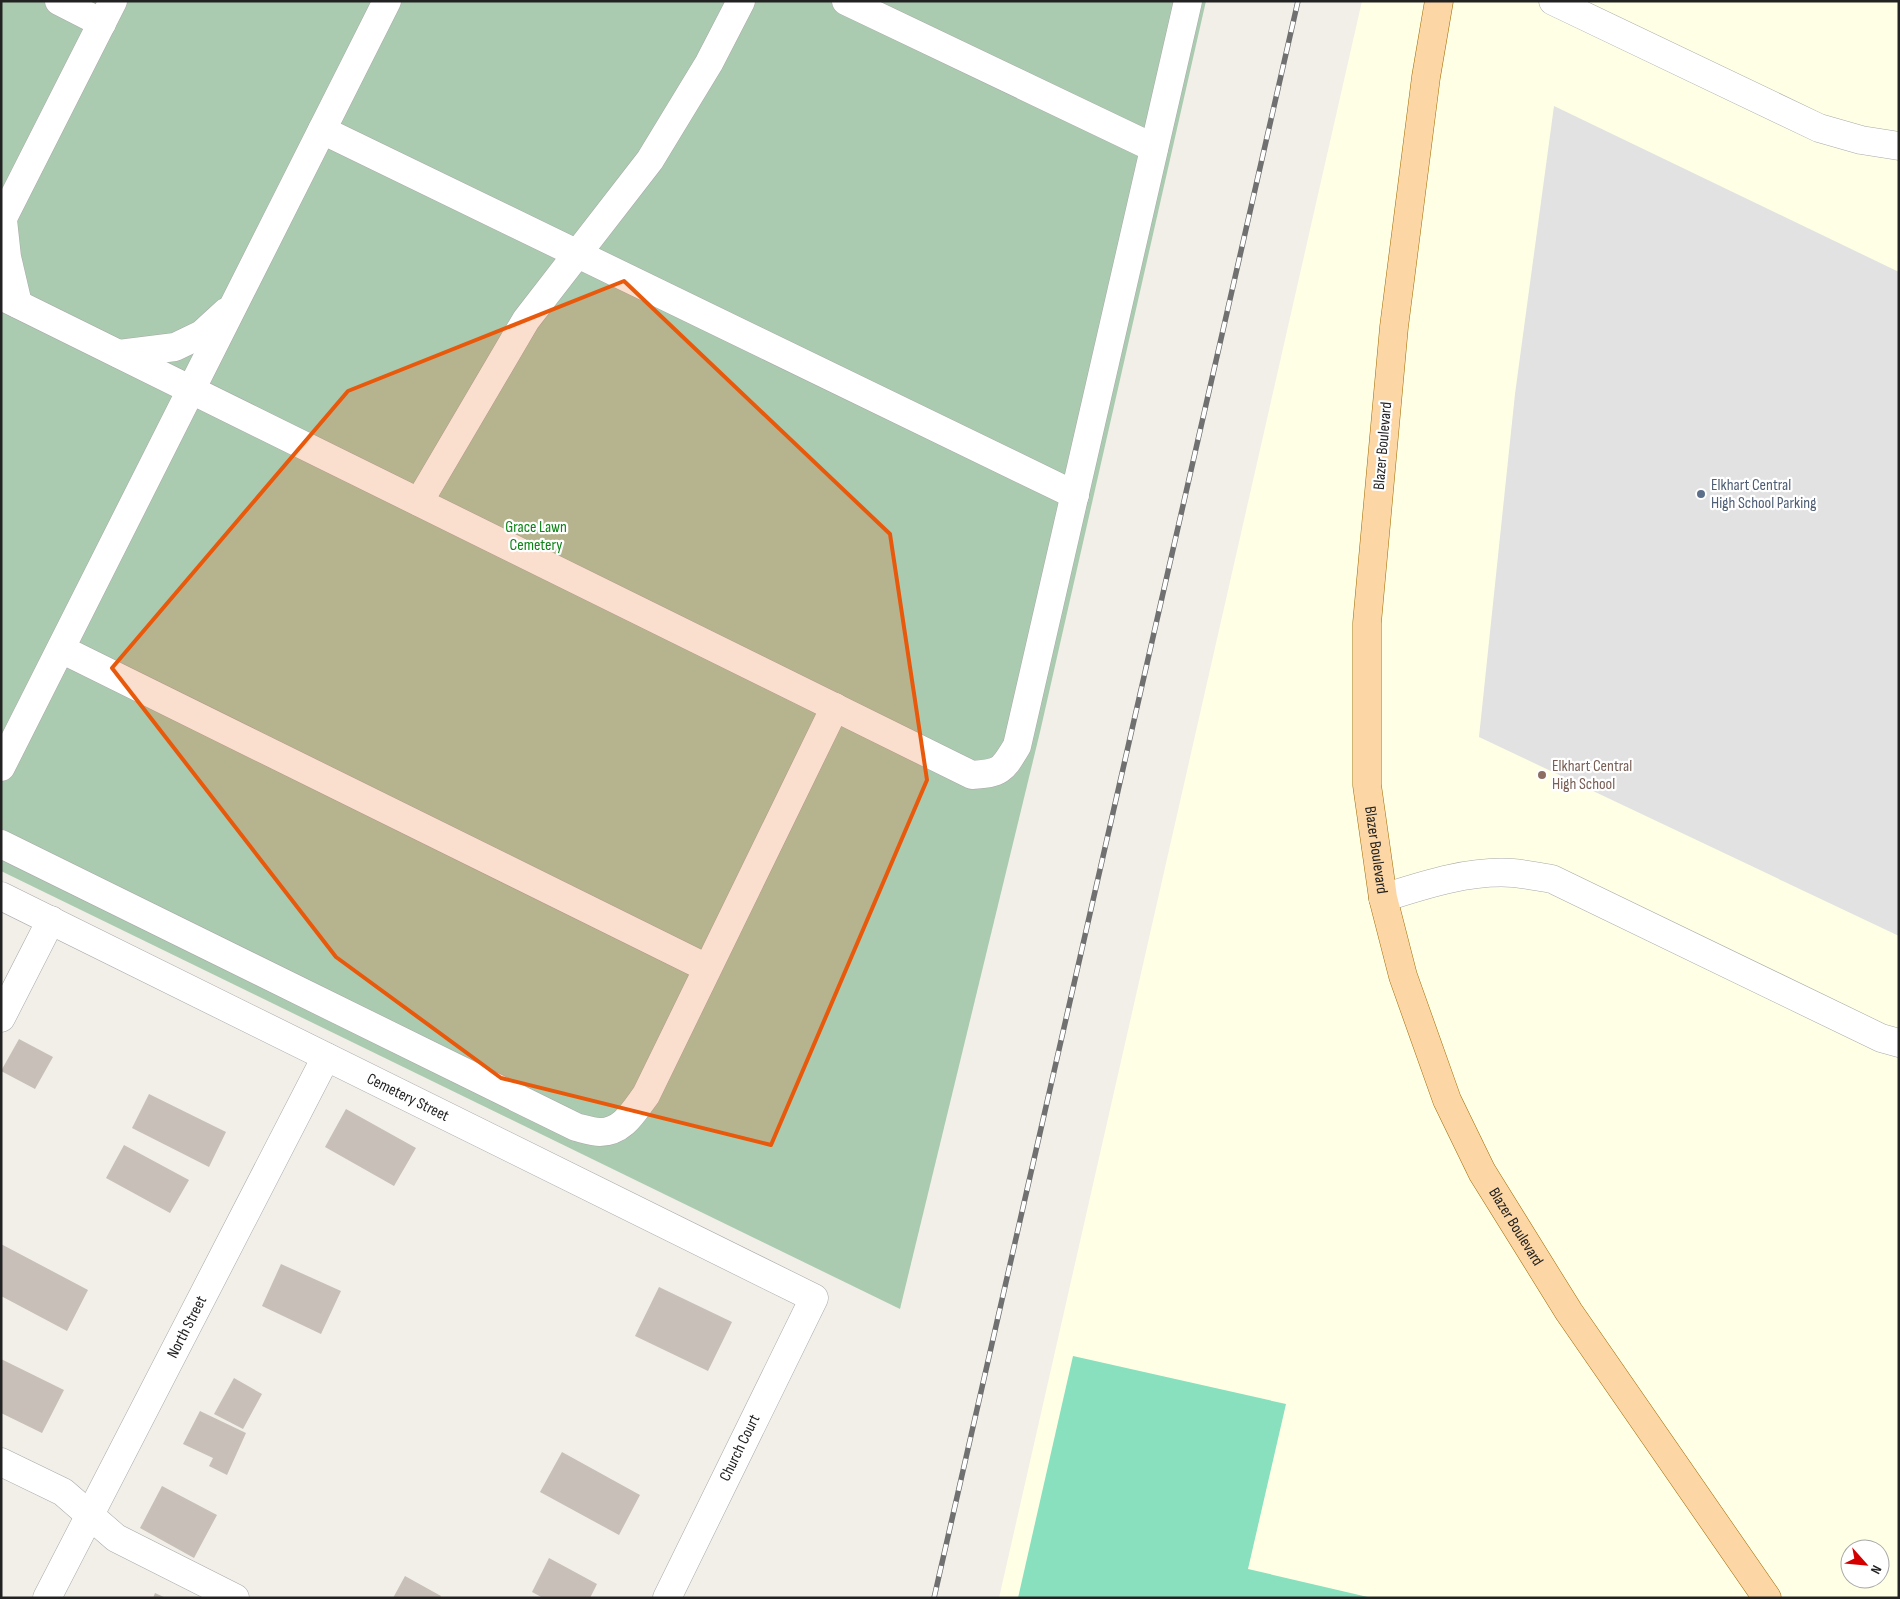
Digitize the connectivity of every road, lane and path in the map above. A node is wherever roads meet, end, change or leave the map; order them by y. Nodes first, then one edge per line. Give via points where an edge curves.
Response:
1 (59, 1) edge
2 (388, 1) edge
3 (741, 1) edge
4 (846, 1) edge
5 (1188, 1) edge
6 (1439, 1) edge
7 (1553, 1) edge
8 (107, 12) edge
9 (322, 130) junction
10 (1899, 146) edge
11 (1154, 148) junction
12 (2, 221) edge
13 (577, 253) junction
14 (10, 300) edge
15 (235, 304) junction
16 (119, 354) junction
17 (191, 390) junction
18 (1075, 495) junction
19 (419, 502) junction
20 (61, 649) junction
21 (835, 707) junction
22 (1, 768) edge
23 (1, 844) edge
24 (1, 896) edge
25 (1383, 898) junction
26 (51, 920) junction
27 (708, 968) junction
28 (1, 1018) edge
29 (1899, 1043) edge
30 (326, 1057) junction
31 (814, 1298) joint
32 (1, 1462) edge
33 (90, 1515) junction
34 (47, 1598) edge
35 (236, 1598) edge
36 (667, 1598) edge
37 (1766, 1598) edge

1 - 8 street
2 - 9 street
3 - 13 street via 709,63 650,160
4 - 11 street
5 - 11 street
6 - 25 main road, Blazer Boulevard via 1426,76 1394,327 1367,623 1367,785
7 - 10 street via 1819,128
8 - 12 street
9 - 13 street
9 - 15 street
11 - 18 street
12 - 14 street
13 - 18 street
13 - 19 street via 526,320
14 - 16 street
15 - 16 street via 202,334 175,346
15 - 17 street
16 - 17 street
17 - 19 street
17 - 20 street
18 - 21 street via 1017,746 1005,766 993,773 972,775
19 - 21 street
20 - 22 street
20 - 27 street
21 - 27 street
23 - 27 street via 576,1127 600,1132 616,1129 646,1095
24 - 26 street, Cemetery Street
25 - 29 street via 1428,883 1476,875 1512,873 1552,880 1881,1038
25 - 37 main road, Blazer Boulevard via 1403,976 1447,1100 1482,1172 1569,1312
26 - 28 street
26 - 30 street, Cemetery Street
30 - 31 street, Cemetery Street
30 - 33 street, North Street
31 - 36 street, Church Court
32 - 33 street via 63,1492
33 - 34 street, North Street
33 - 35 street via 116,1538

